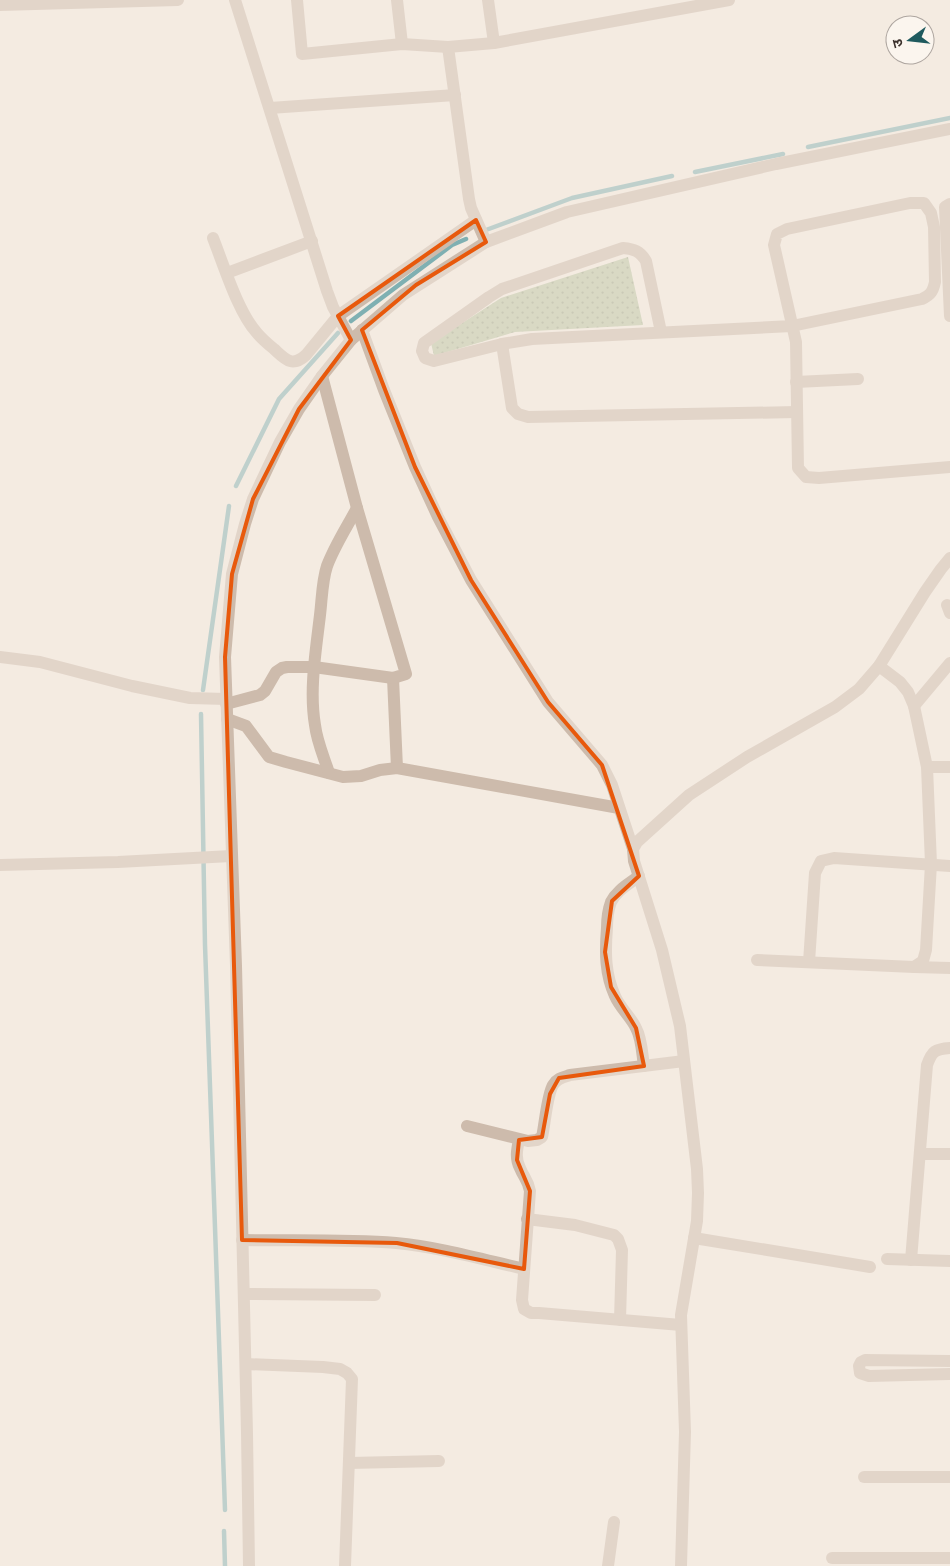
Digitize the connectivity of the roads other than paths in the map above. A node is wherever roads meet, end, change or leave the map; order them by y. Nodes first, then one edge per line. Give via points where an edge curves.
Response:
1 (178, 0) edge
2 (236, 0) edge
3 (297, 0) edge
4 (397, 0) edge
5 (488, 0) edge
6 (729, 0) edge
7 (99, 1) edge
8 (0, 4) edge
9 (684, 4) edge
10 (494, 43) junction
11 (402, 44) junction
12 (448, 46) junction
13 (455, 95) junction
14 (270, 108) junction
15 (950, 129) edge
16 (950, 204) edge
17 (476, 220) junction
18 (213, 238) dead end
19 (312, 241) junction
20 (486, 242) junction
21 (949, 252) edge
22 (227, 274) junction
23 (338, 316) junction
24 (950, 316) edge
25 (792, 326) junction
26 (362, 330) junction
27 (661, 332) junction
28 (351, 340) junction
29 (502, 344) junction
30 (322, 376) junction
31 (858, 379) dead end
32 (796, 382) junction
33 (796, 412) junction
34 (950, 467) edge
35 (357, 508) junction
36 (950, 558) edge
37 (0, 657) edge
38 (950, 663) edge
39 (879, 666) junction
40 (314, 667) junction
41 (394, 678) junction
42 (226, 702) junction
43 (914, 706) junction
44 (227, 719) junction
45 (927, 767) junction
46 (950, 767) edge
47 (397, 768) junction
48 (329, 773) junction
49 (619, 808) junction
50 (633, 849) junction
51 (231, 856) junction
52 (931, 864) junction
53 (0, 865) edge
54 (950, 866) edge
55 (639, 876) junction
56 (757, 960) dead end
57 (809, 962) junction
58 (914, 967) junction
59 (950, 968) edge
60 (950, 1048) edge
61 (684, 1060) junction
62 (644, 1066) junction
63 (467, 1126) dead end
64 (520, 1140) junction
65 (920, 1154) junction
66 (950, 1154) edge
67 (527, 1219) junction
68 (694, 1238) junction
69 (242, 1240) junction
70 (887, 1259) dead end
71 (911, 1260) junction
72 (950, 1261) edge
73 (870, 1267) dead end
74 (524, 1268) junction
75 (244, 1294) junction
76 (375, 1295) dead end
77 (620, 1320) junction
78 (681, 1325) junction
79 (950, 1361) edge
80 (246, 1364) junction
81 (950, 1374) edge
82 (439, 1461) dead end
83 (349, 1463) junction
84 (864, 1477) dead end
85 (950, 1478) edge
86 (614, 1522) dead end
87 (832, 1558) dead end
88 (950, 1558) edge
89 (249, 1566) edge
90 (345, 1566) edge
91 (608, 1566) edge
92 (681, 1566) edge

1 - 7 street
2 - 14 street
3 - 11 street via 302,54
4 - 11 street
5 - 10 street
6 - 9 street
7 - 8 street
9 - 10 street
10 - 12 street
11 - 12 street
12 - 13 street
13 - 14 street
13 - 17 street via 469,199
14 - 19 street
15 - 20 street via 776,164 567,212
16 - 21 street via 945,207
17 - 20 street
17 - 23 street
18 - 22 street
19 - 22 street
19 - 23 street
20 - 26 street via 410,290
21 - 24 street
22 - 23 street via 249,323 286,360 300,360
23 - 28 street
25 - 25 street via 774,245 777,234 787,229 910,203 924,203 934,226 935,282 930,296
25 - 27 street
25 - 32 street via 796,342
26 - 28 street
26 - 49 street via 415,467 471,580 548,702 602,765
27 - 29 street via 532,339
27 - 29 street via 646,261 641,253 623,248 502,289 424,342 422,351 425,358 434,361
28 - 30 street
29 - 33 street via 512,408 528,417
30 - 35 street
30 - 42 street via 280,442 250,507 232,574 225,656
31 - 32 street
32 - 33 street
33 - 34 street via 798,468 806,477
35 - 40 street via 327,567
35 - 41 street via 406,674
36 - 39 street
37 - 42 street via 40,662 190,698
38 - 43 street
39 - 43 street via 900,682
39 - 50 street via 859,689 835,707 746,757 689,795
40 - 41 street
40 - 42 street via 282,668 260,695
40 - 48 street via 314,726
41 - 47 street
42 - 44 street
43 - 45 street
44 - 48 street via 246,726 269,757
44 - 51 street
45 - 46 street
45 - 52 street
47 - 48 street via 361,776 343,777
47 - 49 street
49 - 50 street
50 - 55 street
51 - 53 street
51 - 69 street
52 - 54 street
52 - 57 street via 834,858 821,861 815,873
52 - 58 street via 926,950 923,960
55 - 61 street via 672,988
55 - 62 street via 620,890 612,901 605,952 611,987 636,1028
56 - 57 street
57 - 58 street
58 - 59 street
60 - 65 street via 938,1049 930,1055
61 - 62 street
61 - 68 street via 698,1193
62 - 64 street via 559,1078 550,1094 542,1137 528,1142
63 - 64 street
64 - 67 street via 517,1160 530,1191
65 - 66 street
65 - 71 street
67 - 74 street
67 - 77 street via 575,1225 614,1235 618,1239 622,1250
68 - 73 street
68 - 78 street
69 - 74 street via 397,1244 453,1252
69 - 75 street
70 - 71 street
71 - 72 street
74 - 77 street via 524,1309
75 - 76 street
75 - 80 street
77 - 78 street
78 - 92 street via 685,1432
79 - 81 street via 865,1360 858,1366 860,1373 868,1376
80 - 83 street via 323,1367 347,1373 352,1379
80 - 89 street
82 - 83 street
83 - 90 street
84 - 85 street
86 - 91 street
87 - 88 street

